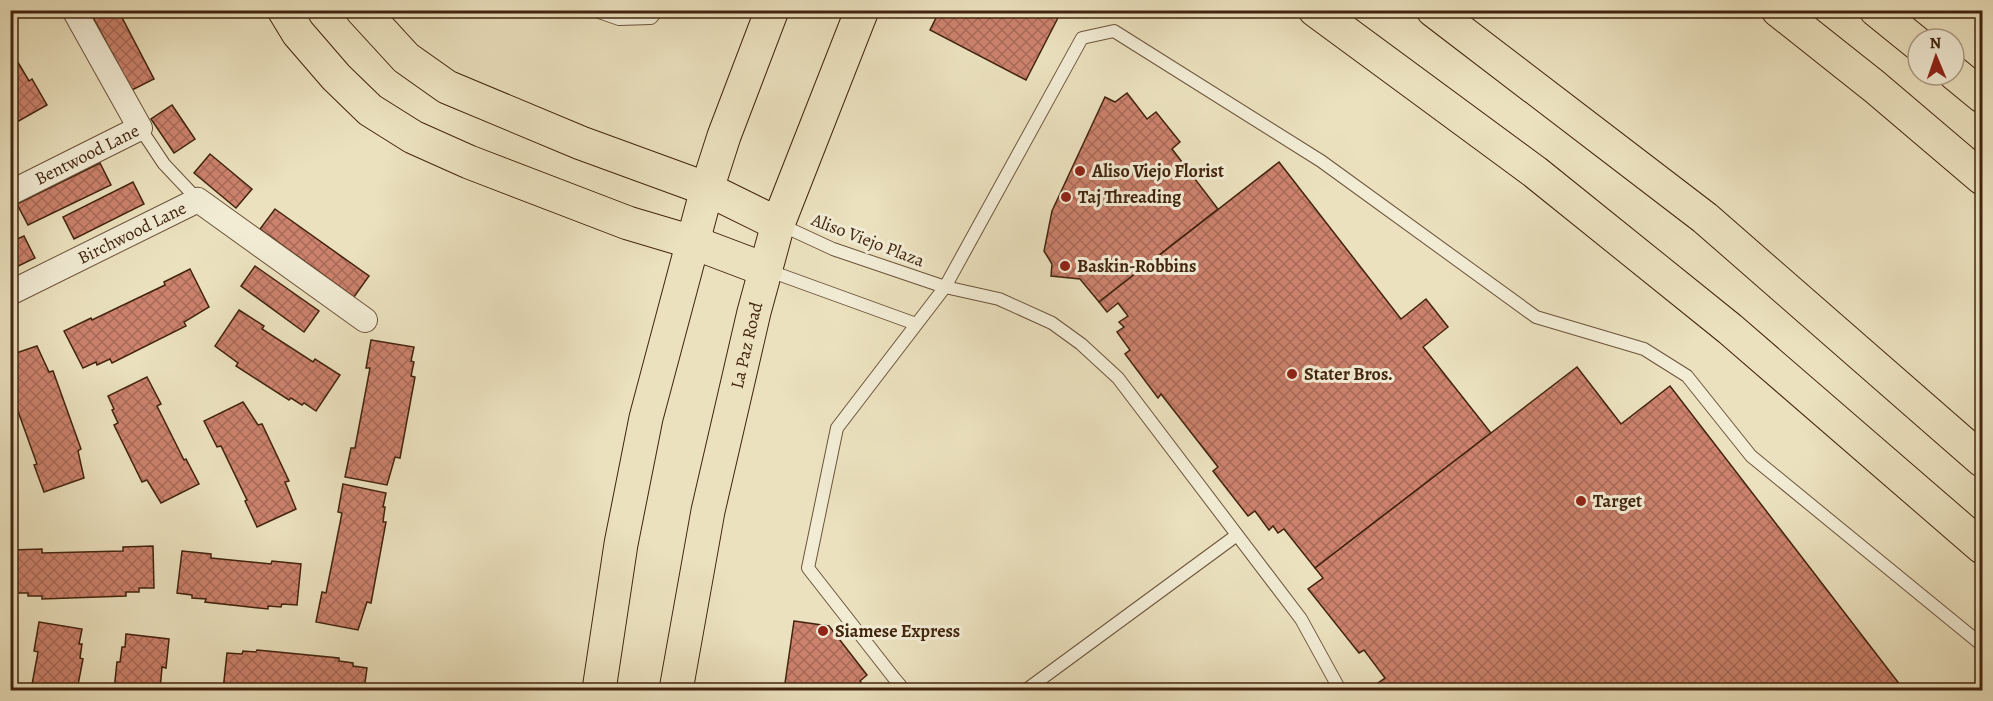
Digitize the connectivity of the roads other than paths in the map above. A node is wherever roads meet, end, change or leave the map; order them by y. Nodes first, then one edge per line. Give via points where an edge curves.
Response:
1 (74, 10) edge
2 (284, 10) edge
3 (362, 10) edge
4 (593, 10) edge
5 (658, 10) edge
6 (772, 10) edge
7 (862, 10) edge
8 (1315, 10) edge
9 (1433, 10) edge
10 (1778, 10) edge
11 (1876, 10) edge
12 (1906, 34) edge
13 (1966, 82) edge
14 (1983, 96) edge
15 (140, 128) junction
16 (1983, 178) edge
17 (707, 189) junction
18 (10, 193) edge
19 (198, 200) junction
20 (778, 224) junction
21 (692, 242) junction
22 (766, 270) junction
23 (945, 287) junction
24 (10, 293) edge
25 (365, 320) dead end
26 (916, 324) junction
27 (1983, 460) edge
28 (1237, 535) junction
29 (1983, 547) edge
30 (1983, 645) edge
31 (599, 690) edge
32 (676, 690) edge
33 (900, 690) edge
34 (1026, 690) edge
35 (1340, 690) edge

1 - 15 street, Bentwood Lane
2 - 21 main road via 298,33 370,110 413,137 628,223
3 - 17 main road via 406,58 447,87 581,143
4 - 5 lane via 619,20 651,18
6 - 17 main road
7 - 20 main road, La Paz Road
8 - 29 main road via 1535,172 1721,321
9 - 27 main road via 1705,218
10 - 16 main road
11 - 12 main road
13 - 14 main road
15 - 18 street, Bentwood Lane
15 - 19 lane via 164,164
17 - 20 main road
17 - 21 main road
19 - 24 street, Birchwood Lane
19 - 25 street, Birchwood Lane
20 - 22 main road, La Paz Road
20 - 23 lane, Aliso Viejo Plaza via 833,249
21 - 22 main road
21 - 31 main road via 646,418 621,544
22 - 26 lane
22 - 32 main road, La Paz Road via 708,511
23 - 26 lane
23 - 28 lane, Aliso Viejo Plaza via 999,299 1052,322 1081,344 1118,378
23 - 30 lane via 1082,38 1114,31 1321,160 1536,317 1644,350 1687,376 1751,456
26 - 33 lane via 837,428 808,568 900,685
28 - 34 lane
28 - 35 lane, Aliso Viejo Plaza via 1301,620

